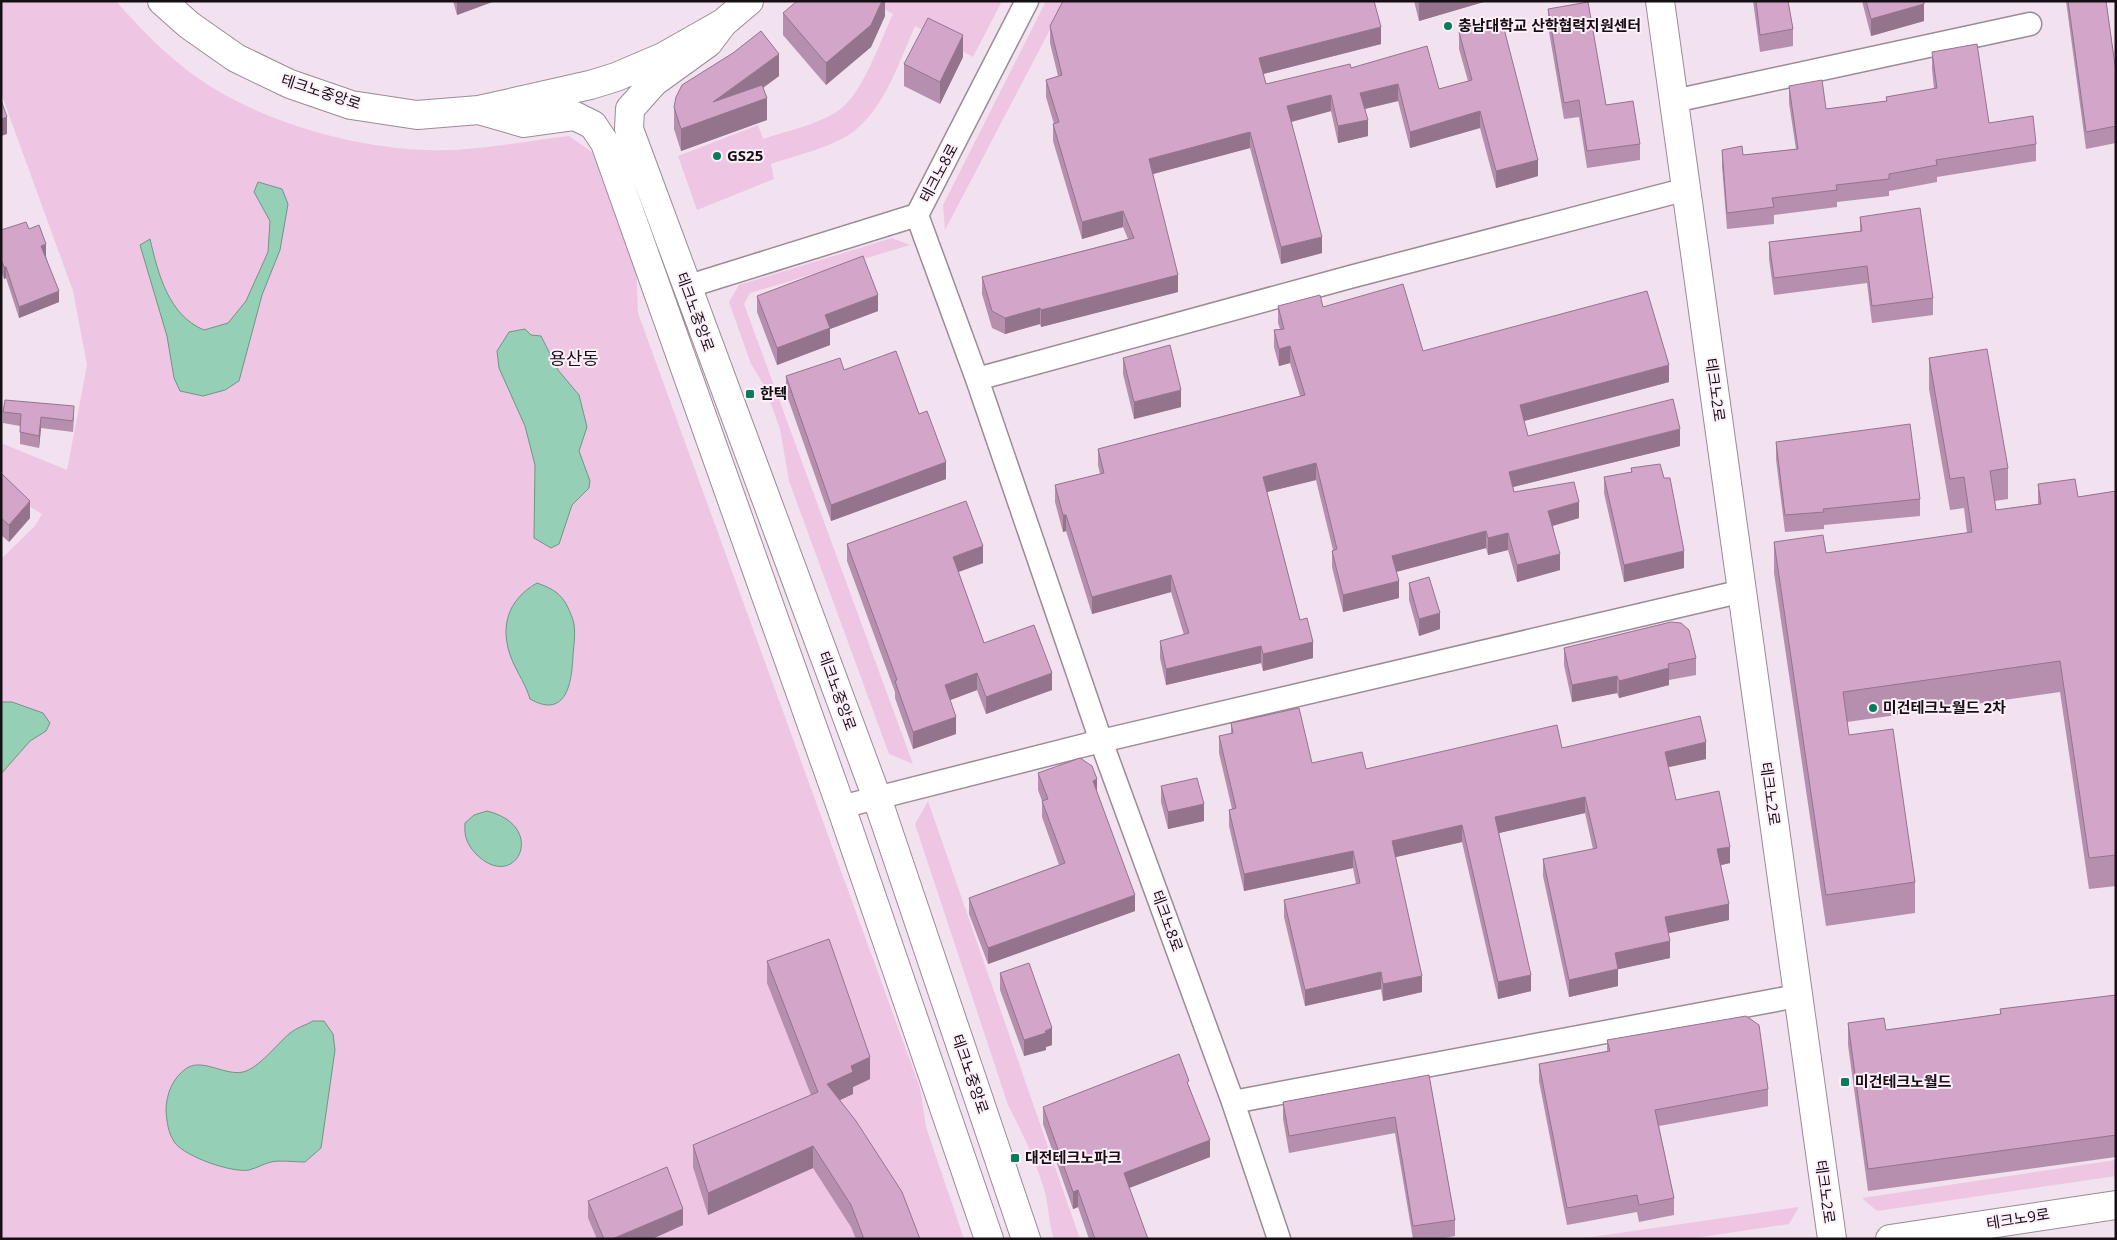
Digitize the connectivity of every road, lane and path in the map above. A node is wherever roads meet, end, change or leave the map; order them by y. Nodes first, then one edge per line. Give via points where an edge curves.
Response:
1 (162, 1) edge
2 (749, 1) edge
3 (1027, 1) edge
4 (1660, 1) edge
5 (723, 23) junction
6 (2030, 24) dead end
7 (1674, 102) junction
8 (479, 110) junction
9 (623, 152) junction
10 (1687, 189) junction
11 (917, 215) junction
12 (686, 288) junction
13 (978, 379) junction
14 (1743, 591) junction
15 (1101, 741) junction
16 (877, 798) junction
17 (841, 807) junction
18 (1797, 996) junction
19 (1233, 1102) junction
20 (2116, 1204) edge
21 (989, 1239) edge
22 (1026, 1239) edge
23 (1279, 1239) edge
24 (1832, 1239) edge
25 (1890, 1239) edge

1 - 8 main road, 테크노중앙로 via 189,25 236,58 290,84 351,105 417,115
2 - 5 main road, 테크노중앙로
3 - 11 street, 테크노8로
4 - 7 main road, 테크노2로
5 - 8 main road, 테크노중앙로 via 616,77
5 - 9 main road via 708,43 654,82 630,109
6 - 7 street
7 - 10 main road, 테크노2로
8 - 9 main road via 524,123 575,116 593,125
9 - 12 main road, 테크노중앙로
9 - 17 main road, 테크노중앙로
10 - 13 street
10 - 14 main road, 테크노2로
11 - 12 street
11 - 13 street, 테크노8로
12 - 16 main road, 테크노중앙로
13 - 15 street, 테크노8로
14 - 15 street
14 - 18 main road, 테크노2로
15 - 16 street
15 - 19 street, 테크노8로
16 - 17 street
16 - 22 main road, 테크노중앙로
17 - 21 main road, 테크노중앙로
18 - 19 street
18 - 24 main road, 테크노2로
19 - 23 street, 테크노8로
20 - 25 main road, 테크노9로

